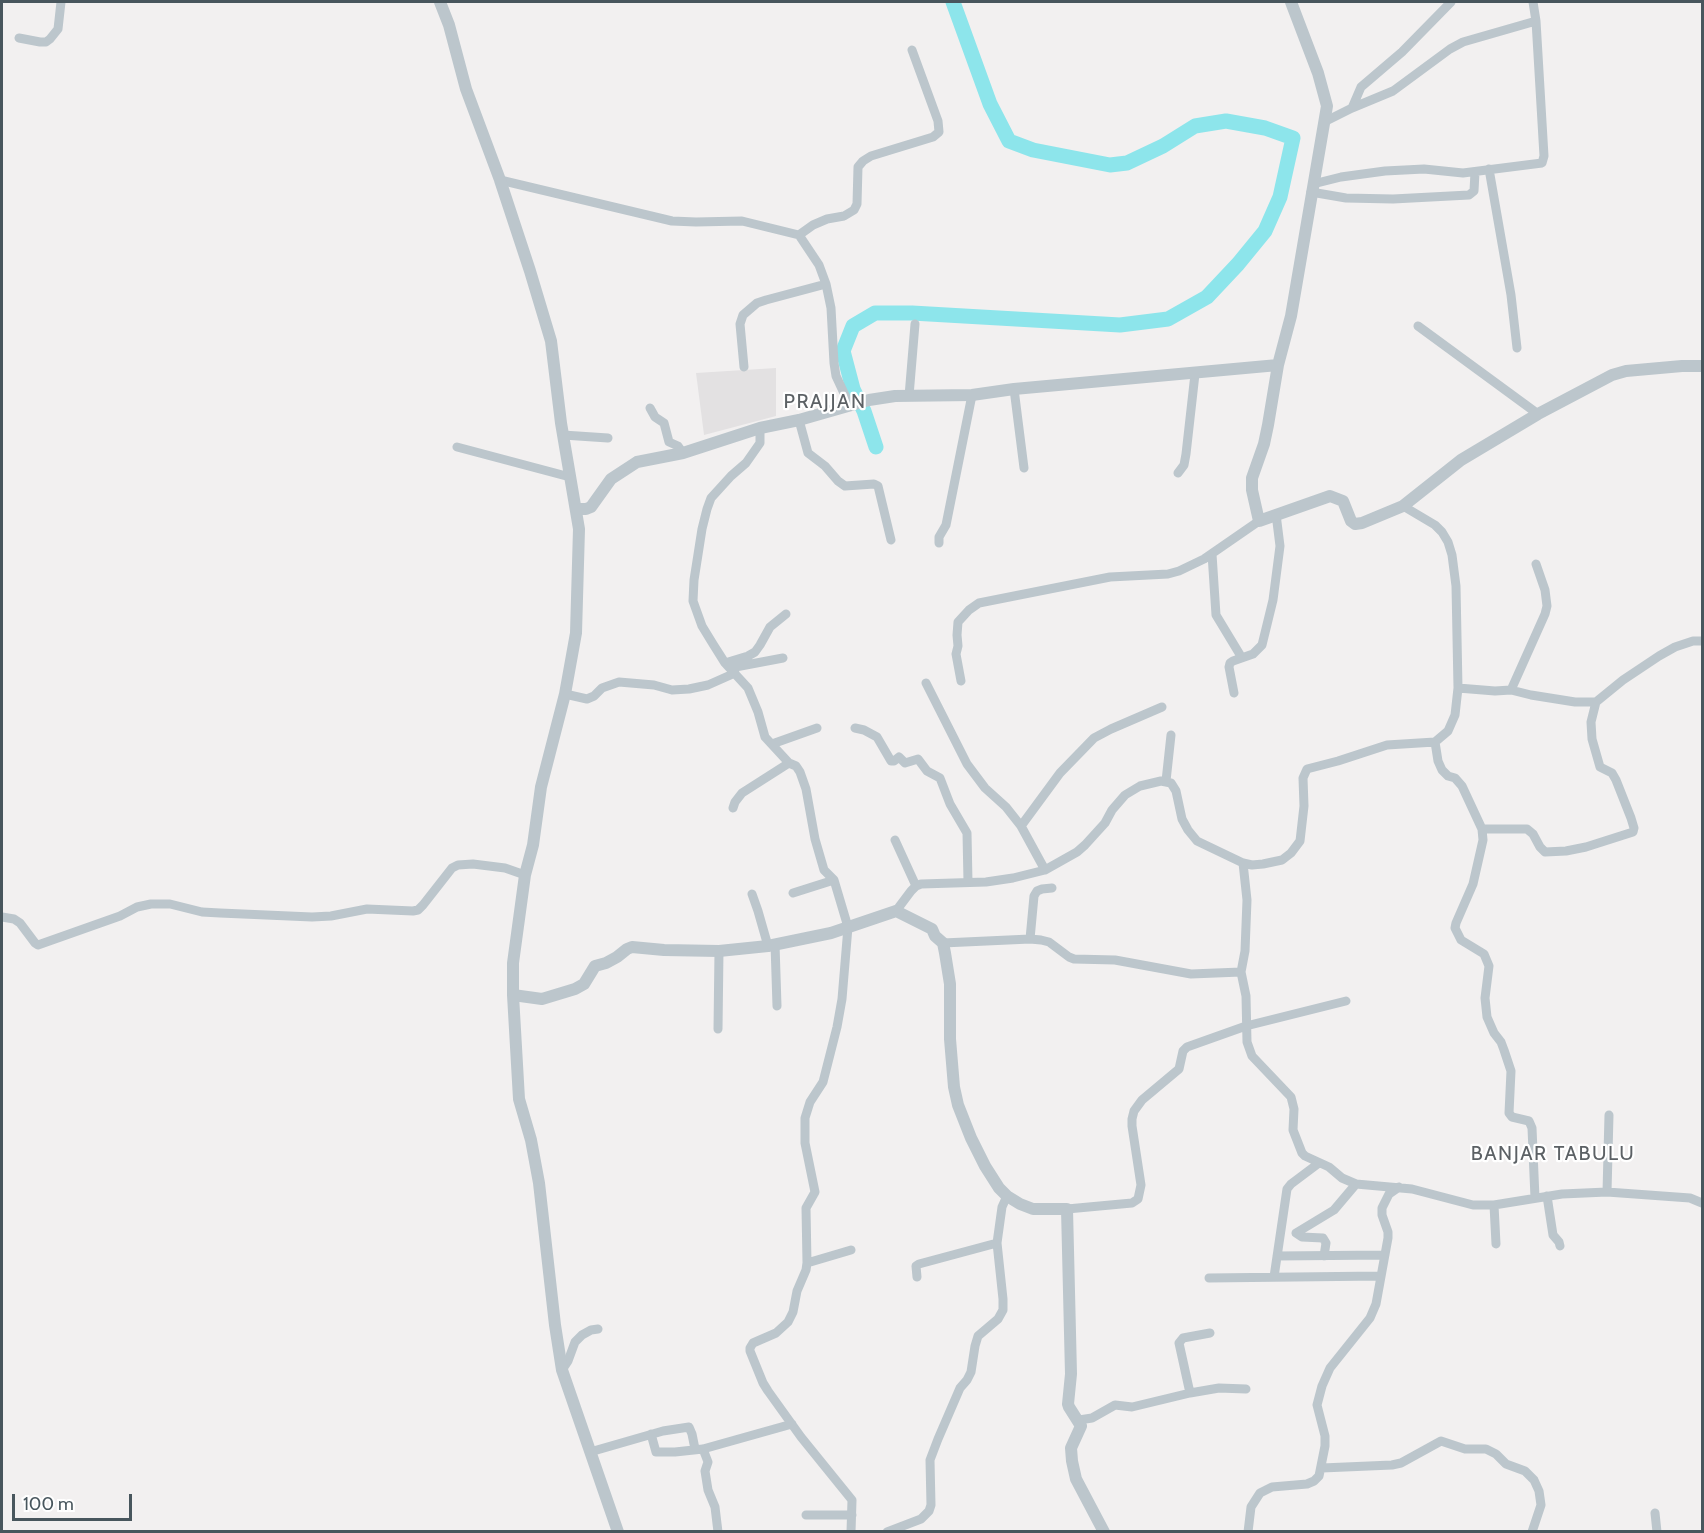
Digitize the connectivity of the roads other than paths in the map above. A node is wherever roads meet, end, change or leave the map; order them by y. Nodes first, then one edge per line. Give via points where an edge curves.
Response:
1 (61, 2) edge
2 (441, 2) edge
3 (1291, 2) edge
4 (1451, 2) edge
5 (1533, 2) edge
6 (1536, 21) junction
7 (19, 38) dead end
8 (912, 50) dead end
9 (1352, 108) junction
10 (1324, 122) junction
11 (1489, 170) junction
12 (1475, 172) junction
13 (500, 180) junction
14 (1312, 188) junction
15 (799, 235) junction
16 (826, 284) junction
17 (915, 324) dead end
18 (1418, 326) dead end
19 (1517, 348) dead end
20 (1278, 365) junction
21 (1702, 366) edge
22 (744, 367) dead end
23 (1195, 374) junction
24 (1014, 389) junction
25 (972, 395) junction
26 (909, 396) junction
27 (852, 405) junction
28 (650, 408) dead end
29 (1538, 414) junction
30 (799, 420) junction
31 (760, 428) junction
32 (563, 435) junction
33 (608, 438) dead end
34 (457, 447) dead end
35 (683, 453) junction
36 (1024, 468) dead end
37 (1178, 473) dead end
38 (570, 477) junction
39 (1403, 506) junction
40 (577, 509) junction
41 (1276, 514) junction
42 (1259, 521) junction
43 (891, 540) dead end
44 (939, 543) dead end
45 (1212, 554) junction
46 (1536, 564) dead end
47 (786, 614) dead end
48 (1702, 641) edge
49 (783, 658) dead end
50 (1242, 658) junction
51 (730, 668) junction
52 (961, 681) dead end
53 (926, 683) dead end
54 (1458, 688) junction
55 (1511, 690) junction
56 (1234, 693) dead end
57 (565, 694) junction
58 (1596, 702) junction
59 (1162, 707) dead end
60 (817, 728) dead end
61 (855, 728) dead end
62 (1172, 735) dead end
63 (1435, 742) junction
64 (772, 744) junction
65 (789, 763) junction
66 (1166, 781) junction
67 (733, 808) dead end
68 (1021, 826) junction
69 (1482, 829) junction
70 (895, 840) dead end
71 (1243, 864) junction
72 (1045, 870) junction
73 (525, 875) junction
74 (834, 880) junction
75 (968, 882) junction
76 (915, 886) junction
77 (1052, 888) dead end
78 (793, 893) dead end
79 (752, 894) dead end
80 (896, 911) junction
81 (2, 918) edge
82 (848, 927) junction
83 (1030, 939) junction
84 (944, 943) junction
85 (771, 945) junction
86 (719, 951) junction
87 (1240, 972) junction
88 (513, 995) junction
89 (1346, 1001) dead end
90 (777, 1005) dead end
91 (1246, 1026) junction
92 (718, 1029) dead end
93 (1609, 1115) dead end
94 (1319, 1163) junction
95 (1356, 1184) junction
96 (1399, 1187) junction
97 (1607, 1192) junction
98 (1007, 1196) junction
99 (1547, 1196) junction
100 (1535, 1198) junction
101 (1702, 1203) edge
102 (1494, 1205) junction
103 (1067, 1209) junction
104 (997, 1243) junction
105 (1496, 1244) dead end
106 (1560, 1246) dead end
107 (851, 1250) dead end
108 (1385, 1255) junction
109 (1277, 1256) junction
110 (1324, 1256) junction
111 (807, 1263) junction
112 (1380, 1276) junction
113 (1274, 1277) junction
114 (917, 1278) dead end
115 (1209, 1278) dead end
116 (598, 1329) dead end
117 (1210, 1333) dead end
118 (562, 1370) junction
119 (1246, 1389) dead end
120 (1190, 1393) junction
121 (1079, 1420) junction
122 (792, 1424) junction
123 (651, 1434) junction
124 (699, 1449) junction
125 (590, 1452) junction
126 (1322, 1468) junction
127 (1655, 1514) dead end
128 (806, 1515) dead end
129 (852, 1515) junction
130 (618, 1532) edge
131 (718, 1532) edge
132 (851, 1532) edge
133 (887, 1532) edge
134 (1104, 1532) edge
135 (1248, 1532) edge
136 (1532, 1532) edge
137 (1657, 1532) edge

1 - 7 street via 58,29 50,39 40,42
2 - 13 street via 470,103
3 - 10 street via 1326,97
4 - 9 street via 1402,52 1360,87
5 - 6 street
6 - 9 street via 1463,42 1393,91
6 - 11 street via 1543,161
8 - 15 street via 939,132 863,161 858,167 854,210 813,225
9 - 10 street
10 - 14 street
11 - 12 street
11 - 19 street via 1512,295
12 - 14 street via 1385,171 1341,177
12 - 14 street via 1474,191 1469,195 1346,198
13 - 15 street via 672,221 742,220
13 - 32 street via 550,341
14 - 20 street via 1291,316
15 - 16 street via 819,265
16 - 22 street via 757,303 743,315 740,324
16 - 27 street via 834,363
17 - 26 street
18 - 29 street
20 - 23 street
20 - 42 street via 1264,444 1252,478
21 - 29 street via 1619,373
23 - 24 street
23 - 37 street via 1186,454
24 - 25 street
24 - 36 street
25 - 26 street
25 - 44 street
26 - 27 street via 889,396
27 - 30 street
28 - 35 street via 664,423 669,442
29 - 39 street via 1461,460
30 - 31 street
30 - 43 street via 808,453 838,481 844,486 878,486
31 - 35 street
31 - 51 street via 760,443 711,498 694,580 696,612
32 - 33 street
32 - 38 street
34 - 38 street
35 - 40 street via 637,462 611,479 591,507
38 - 40 street
39 - 41 street via 1355,524 1343,501 1330,496
39 - 54 street via 1435,525 1448,542 1456,586
40 - 57 street via 576,633
41 - 42 street
41 - 50 street via 1280,546 1274,600 1262,645
42 - 45 street
45 - 50 street via 1216,615
45 - 52 street via 1168,574 1110,577 979,603 958,622 956,654
46 - 55 street via 1547,606
47 - 51 street via 770,627 755,652
48 - 58 street via 1675,647 1659,656
49 - 51 street
50 - 56 street via 1229,667
51 - 57 street via 708,685 689,689 619,682 587,699
51 - 64 street via 748,688 765,737
53 - 68 street via 967,764
54 - 55 street
54 - 63 street via 1455,716 1448,731
55 - 58 street
57 - 73 street via 541,787
58 - 69 street via 1592,739 1600,767 1616,780 1634,832 1586,847 1545,852 1527,829
59 - 68 street via 1094,738 1060,773
60 - 64 street
61 - 75 street via 877,737 891,760 899,757 905,763 918,759 927,771 940,778 967,832
62 - 66 street
63 - 69 street via 1442,770 1462,786
63 - 71 street via 1387,745 1307,769 1303,778 1300,841 1282,860
64 - 65 street
65 - 67 street via 742,793
65 - 74 street via 796,766 803,779 824,870
66 - 71 street via 1176,791 1182,819 1197,841
66 - 72 street via 1140,786 1125,795 1085,846
68 - 72 street
69 - 100 street via 1473,884 1455,928 1461,940 1484,954 1489,966 1487,1017 1511,1071 1509,1115 1529,1121 1532,1128
70 - 76 street
71 - 87 street via 1247,900
72 - 75 street
73 - 81 street via 505,868 458,865 413,911 368,909 312,917 220,914 151,904 38,945 20,923
73 - 88 street via 513,963
74 - 78 street
74 - 82 street
75 - 76 street
76 - 80 street
77 - 83 street via 1037,891 1034,896
79 - 85 street
80 - 82 street
80 - 84 street via 932,929
82 - 85 street
82 - 111 street via 837,1027 823,1082 805,1118 805,1143 815,1192 806,1208
83 - 84 street
83 - 87 street via 1045,940 1074,959 1122,961 1191,974
84 - 98 street via 958,1105 985,1166
85 - 86 street
85 - 90 street
86 - 88 street via 632,947 595,966 584,984 575,989 542,999
86 - 92 street
87 - 91 street via 1246,996
88 - 118 street via 519,1099 539,1183
89 - 91 street
91 - 94 street via 1252,1056 1291,1097 1293,1130 1302,1153
91 - 103 street via 1187,1047 1179,1070 1134,1111 1132,1126 1141,1185 1138,1199 1132,1203
93 - 97 street
94 - 95 street
94 - 109 street via 1287,1189
95 - 96 street
95 - 110 street via 1334,1210 1296,1233 1323,1238
96 - 102 street via 1473,1205
96 - 108 street via 1389,1194 1382,1208 1388,1232
97 - 99 street
97 - 101 street via 1689,1198
98 - 103 street via 1033,1209
98 - 104 street
99 - 100 street
99 - 106 street via 1553,1235
100 - 102 street
102 - 105 street
103 - 121 street via 1071,1374 1068,1404
104 - 114 street via 919,1264
104 - 133 street via 1003,1310 978,1336 971,1372 960,1388 930,1460 929,1511 921,1519
107 - 111 street
108 - 110 street
108 - 112 street
109 - 110 street
109 - 113 street
111 - 122 street via 788,1322 776,1333 753,1342 750,1348 763,1383
112 - 113 street
112 - 126 street via 1370,1318 1330,1368 1322,1386 1317,1405 1325,1436
113 - 115 street
116 - 118 street via 574,1342
117 - 120 street via 1183,1338 1179,1343
118 - 125 street
119 - 120 street
120 - 121 street via 1132,1407 1115,1405 1092,1418
121 - 134 street via 1081,1429 1071,1448 1076,1479
122 - 124 street
122 - 129 street via 848,1494
123 - 124 street via 657,1452
123 - 124 street via 689,1426
123 - 125 street
124 - 131 street via 708,1462 705,1471
125 - 130 street
126 - 135 street via 1318,1479 1310,1483 1267,1488 1260,1493 1251,1507
126 - 136 street via 1401,1463 1441,1441 1465,1449 1486,1449 1534,1480 1541,1505
127 - 137 street
128 - 129 street
129 - 132 street

